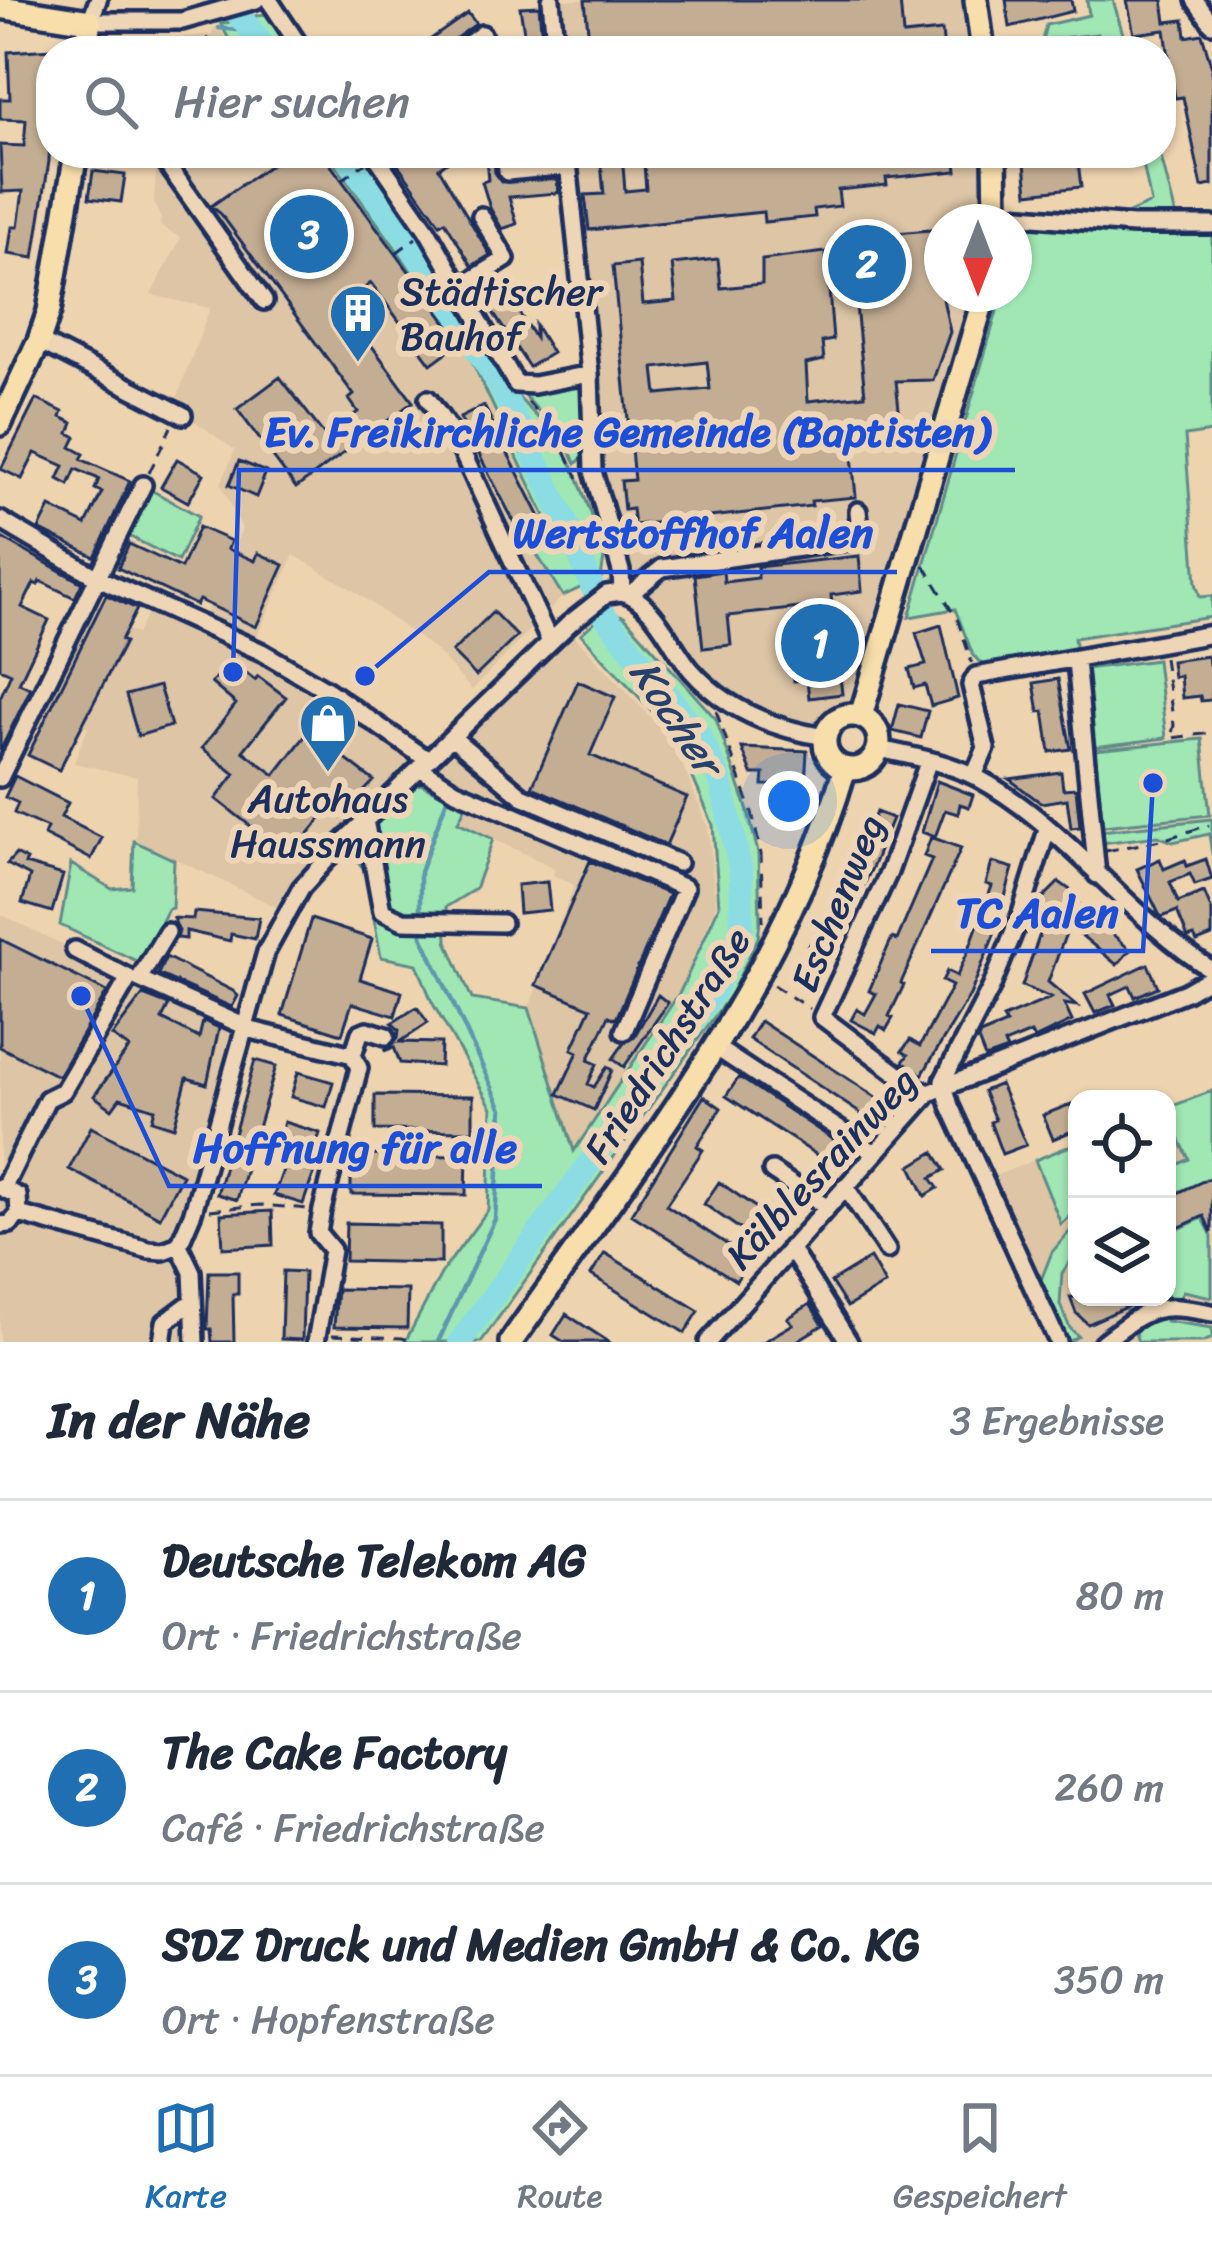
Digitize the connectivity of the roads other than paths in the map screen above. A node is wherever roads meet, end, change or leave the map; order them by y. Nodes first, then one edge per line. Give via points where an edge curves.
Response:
1 (269, 0) edge
2 (551, 0) edge
3 (976, 0) edge
4 (1195, 0) edge
5 (250, 2) edge
6 (90, 7) edge
7 (4, 10) edge
8 (1212, 24) edge
9 (482, 34) dead end
10 (293, 36) edge
11 (479, 36) edge
12 (555, 36) edge
13 (981, 36) edge
14 (74, 168) edge
15 (170, 168) edge
16 (382, 168) edge
17 (569, 168) edge
18 (995, 168) edge
19 (997, 204) edge
20 (481, 216) dead end
21 (1032, 220) edge
22 (1212, 225) edge
23 (459, 288) junction
24 (264, 301) dead end
25 (980, 312) edge
26 (39, 341) junction
27 (590, 374) junction
28 (8, 386) edge
29 (428, 398) dead end
30 (181, 414) road end
31 (0, 424) edge
32 (143, 485) road end
33 (858, 512) dead end
34 (0, 520) edge
35 (98, 578) junction
36 (620, 594) junction
37 (1212, 634) edge
38 (550, 642) junction
39 (1076, 661) junction
40 (861, 716) junction
41 (452, 737) junction
42 (826, 737) junction
43 (878, 749) junction
44 (4, 759) edge
45 (929, 760) junction
46 (424, 764) junction
47 (845, 768) junction
48 (974, 776) junction
49 (0, 778) edge
50 (365, 820) junction
51 (1047, 830) junction
52 (678, 862) dead end
53 (1097, 875) junction
54 (502, 923) dead end
55 (167, 932) dead end
56 (75, 950) dead end
57 (1212, 977) edge
58 (1212, 1000) edge
59 (243, 1027) junction
60 (624, 1031) dead end
61 (386, 1036) dead end
62 (715, 1047) junction
63 (352, 1055) junction
64 (937, 1092) junction
65 (875, 1153) junction
66 (772, 1171) dead end
67 (845, 1186) junction
68 (2, 1187) edge
69 (826, 1208) junction
70 (19, 1214) junction
71 (0, 1225) edge
72 (178, 1245) junction
73 (790, 1248) junction
74 (886, 1250) dead end
75 (194, 1301) junction
76 (1212, 1312) edge
77 (317, 1338) edge
78 (162, 1342) edge
79 (195, 1342) edge
80 (511, 1342) edge
81 (707, 1342) edge
82 (848, 1342) edge
83 (1058, 1342) edge
84 (1103, 1342) edge

1 - 10 street
2 - 12 street
3 - 13 main road
4 - 8 street
5 - 6 street via 182,21
6 - 7 main road
9 - 11 street
14 - 26 main road
15 - 24 street
16 - 23 street
17 - 27 street
18 - 19 main road
20 - 23 street via 506,259
21 - 22 street
23 - 27 street via 516,384
25 - 40 main road
26 - 28 main road
26 - 30 street
27 - 36 street via 599,501 622,571
28 - 31 main road
29 - 38 street via 457,441
32 - 35 street
33 - 36 street via 861,539 662,568
34 - 35 street
35 - 44 street
35 - 46 street via 262,652
36 - 38 street
36 - 42 street via 643,603 708,686 754,718
37 - 39 street
38 - 41 street
39 - 48 street via 976,676 970,685 986,748
39 - 53 street
40 - 42 main road via 839,718
40 - 43 main road via 876,729
41 - 46 street
41 - 52 street via 522,796
42 - 47 main road via 831,758
43 - 45 street
43 - 47 main road via 868,764
44 - 49 street
45 - 48 street
45 - 64 street, Eschenweg via 889,872 822,1017 915,1087
46 - 50 street
46 - 60 street via 456,791 685,887
47 - 62 main road, Friedrichstraße via 813,865
48 - 51 street
50 - 54 street via 382,911 403,921
50 - 59 street via 301,887 266,952
51 - 53 street
51 - 64 street, Kälblesrainweg via 991,988
53 - 57 street
55 - 59 street via 139,979
56 - 68 street via 129,978 63,1091 47,1099
57 - 58 street
57 - 64 street
59 - 63 street
59 - 72 street
61 - 63 street via 360,1033
62 - 65 street
62 - 80 main road, Friedrichstraße
63 - 77 street via 358,1069 318,1233 332,1250
64 - 65 street, Kälblesrainweg
64 - 83 street
65 - 67 street, Kälblesrainweg
66 - 69 street
67 - 69 street, Kälblesrainweg
67 - 74 street
68 - 70 street via 18,1196
69 - 73 street, Kälblesrainweg
70 - 71 street
70 - 72 street via 148,1250
72 - 75 street via 192,1272
73 - 81 street, Kälblesrainweg
73 - 82 street
75 - 78 street via 165,1322
75 - 79 street
76 - 84 street via 1154,1308

